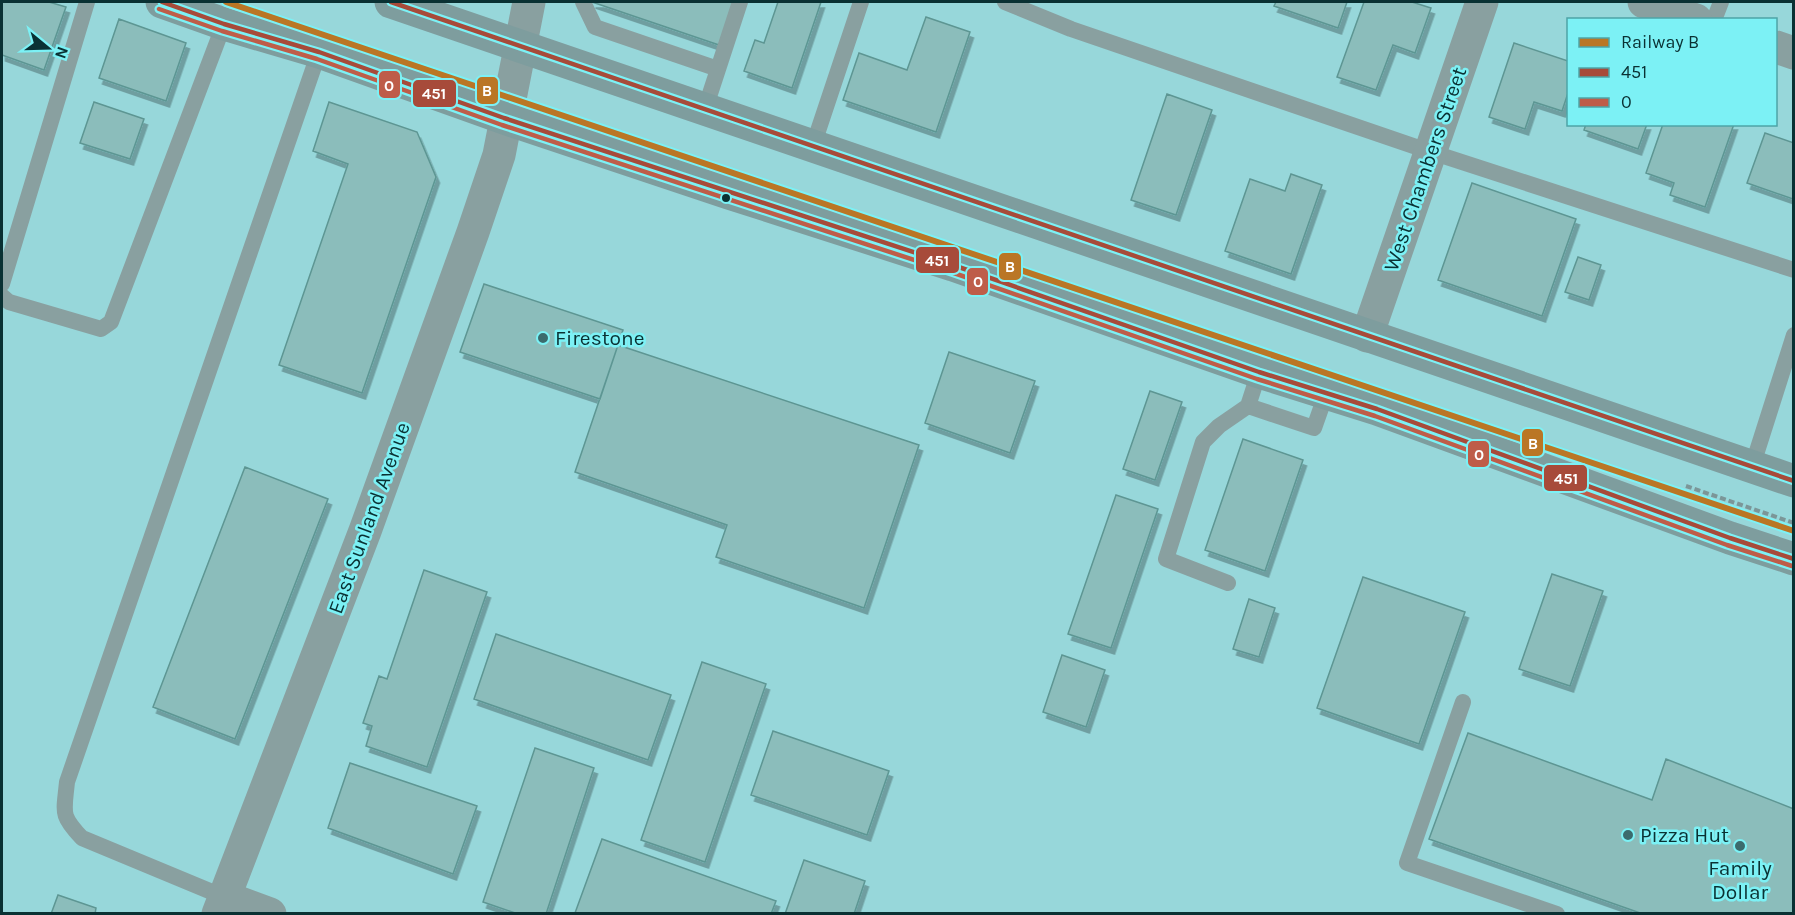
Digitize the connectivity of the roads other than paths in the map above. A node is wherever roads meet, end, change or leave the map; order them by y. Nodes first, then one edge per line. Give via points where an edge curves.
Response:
1 (87, 2) edge
2 (162, 2) edge
3 (391, 2) edge
4 (529, 2) edge
5 (584, 2) edge
6 (740, 2) edge
7 (861, 2) edge
8 (1005, 2) edge
9 (1482, 2) edge
10 (1644, 2) edge
11 (1721, 2) edge
12 (423, 7) edge
13 (1690, 18) edge
14 (1715, 18) edge
15 (224, 24) junction
16 (520, 45) junction
17 (1777, 47) edge
18 (319, 52) junction
19 (1794, 53) edge
20 (718, 69) junction
21 (705, 109) junction
22 (504, 118) junction
23 (813, 146) junction
24 (1431, 152) junction
25 (1794, 270) edge
26 (2, 284) edge
27 (2, 296) edge
28 (1794, 335) edge
29 (1367, 336) junction
30 (1259, 372) junction
31 (1326, 393) junction
32 (1248, 406) junction
33 (1752, 467) junction
34 (1794, 481) edge
35 (1794, 559) edge
36 (1228, 583) dead end
37 (1463, 702) dead end
38 (221, 905) edge
39 (270, 914) edge
40 (1557, 914) edge

1 - 26 lane
2 - 15 main road
3 - 12 main road
4 - 16 street, East Sunland Avenue
5 - 20 lane via 595,27
6 - 20 lane
7 - 23 lane
8 - 24 lane via 1071,29
9 - 24 street, West Chambers Street
10 - 13 street
11 - 14 lane
12 - 16 main road
15 - 18 main road
15 - 27 lane via 111,322 101,329 9,302
16 - 21 main road
16 - 22 street, East Sunland Avenue
17 - 19 street
18 - 22 main road
18 - 38 lane via 67,782 66,821 82,838
20 - 21 lane
21 - 23 main road
22 - 30 main road via 953,265
22 - 38 street, East Sunland Avenue via 499,154 473,232 365,531
23 - 29 main road
24 - 25 lane
24 - 29 street, West Chambers Street
28 - 33 lane
29 - 33 main road
30 - 31 main road
30 - 32 lane
31 - 32 lane via 1314,428
31 - 35 main road
32 - 36 lane via 1203,442 1166,559
33 - 34 main road
37 - 40 lane via 1407,863
38 - 39 street

